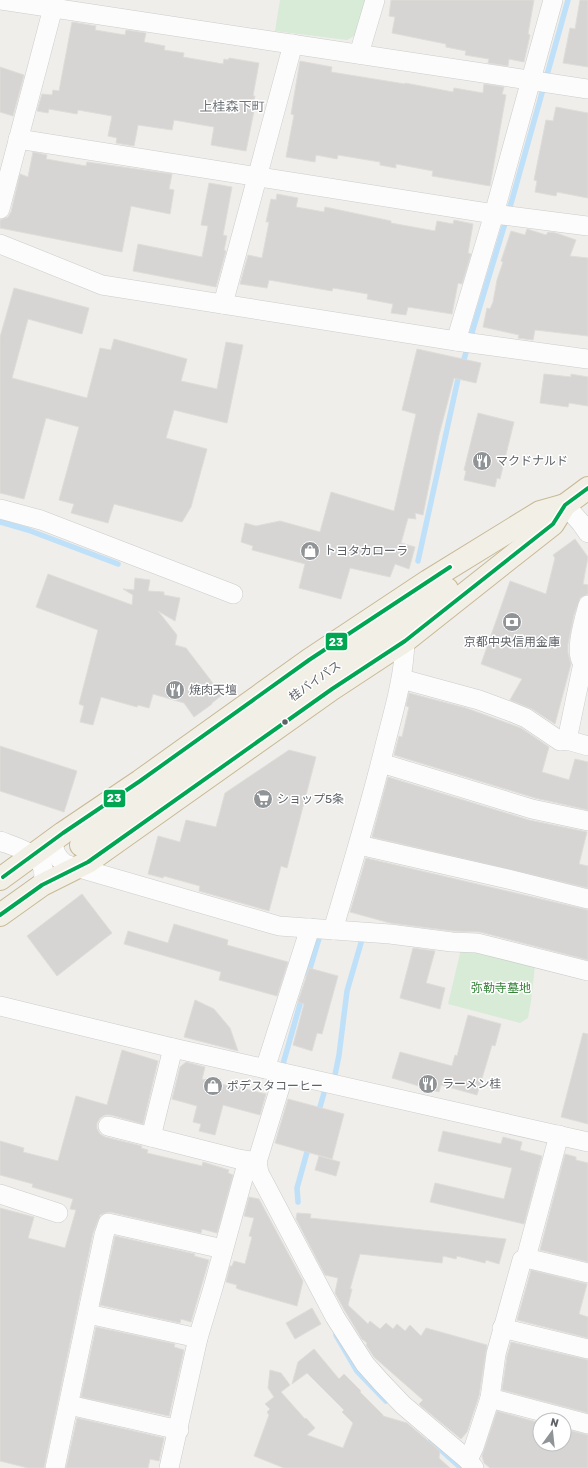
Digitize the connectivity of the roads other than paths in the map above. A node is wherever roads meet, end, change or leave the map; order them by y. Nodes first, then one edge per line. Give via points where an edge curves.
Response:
1 (0, 0) edge
2 (375, 0) edge
3 (553, 0) edge
4 (54, 4) edge
5 (293, 44) junction
6 (359, 54) junction
7 (530, 80) junction
8 (588, 89) edge
9 (18, 139) junction
10 (258, 176) junction
11 (0, 209) edge
12 (494, 214) junction
13 (588, 226) edge
14 (0, 244) edge
15 (223, 304) junction
16 (456, 341) junction
17 (588, 359) edge
18 (588, 488) edge
19 (565, 505) junction
20 (0, 509) edge
21 (588, 533) edge
22 (233, 594) dead end
23 (588, 605) edge
24 (405, 641) junction
25 (585, 664) edge
26 (402, 679) junction
27 (567, 740) junction
28 (588, 746) edge
29 (380, 763) junction
30 (588, 820) edge
31 (53, 840) junction
32 (0, 841) edge
33 (81, 845) dead end
34 (358, 845) junction
35 (33, 855) junction
36 (76, 867) junction
37 (0, 879) edge
38 (42, 885) junction
39 (588, 899) edge
40 (0, 915) edge
41 (310, 928) junction
42 (333, 930) junction
43 (588, 971) edge
44 (0, 1006) edge
45 (173, 1048) junction
46 (265, 1069) junction
47 (284, 1074) junction
48 (108, 1126) dead end
49 (559, 1135) junction
50 (151, 1137) junction
51 (588, 1142) edge
52 (258, 1162) junction
53 (0, 1194) edge
54 (58, 1213) dead end
55 (223, 1249) junction
56 (526, 1258) junction
57 (588, 1273) edge
58 (88, 1314) junction
59 (502, 1328) junction
60 (198, 1338) junction
61 (588, 1349) edge
62 (490, 1398) junction
63 (69, 1405) junction
64 (588, 1424) edge
65 (178, 1430) junction
66 (471, 1464) edge
67 (55, 1468) edge
68 (169, 1468) edge

1 - 4 street
2 - 6 street
3 - 7 street
4 - 5 street
4 - 9 street
5 - 6 street
5 - 10 street
6 - 7 street
7 - 8 street
7 - 12 street
9 - 10 street
9 - 11 street
10 - 12 street
10 - 15 street
12 - 13 street
12 - 16 street
14 - 15 street via 102,285
15 - 16 street
16 - 17 street
18 - 19 highway, 桂バイパス
19 - 21 street
19 - 24 highway via 553,524
19 - 31 highway via 540,512 428,581 309,660
19 - 33 highway, 桂バイパス
20 - 22 street via 41,520
23 - 25 street via 578,650 580,661
24 - 26 street
24 - 36 highway via 332,689 88,862
25 - 27 street
26 - 27 street via 479,700 526,718 560,741
26 - 29 street
27 - 28 street
29 - 30 street via 532,808
29 - 34 street
31 - 35 highway
31 - 36 street via 54,852 60,860
32 - 35 street
34 - 39 street
34 - 42 street
35 - 37 highway
35 - 38 street via 44,867
36 - 38 highway
36 - 41 street via 279,926
38 - 40 highway
41 - 42 street
41 - 46 street
42 - 43 street via 477,943
44 - 45 street
45 - 46 street
45 - 50 street
46 - 47 street
47 - 49 street
47 - 52 street
48 - 50 street
49 - 51 street
49 - 56 street
50 - 52 street
52 - 55 street via 245,1171
52 - 66 street via 259,1173 335,1317 365,1364 403,1405
53 - 54 street
55 - 58 street via 108,1224
55 - 60 street
56 - 57 street
56 - 59 street via 522,1260
58 - 60 street
58 - 63 street
59 - 61 street
59 - 62 street
60 - 65 street
62 - 64 street
62 - 66 street
63 - 65 street
63 - 67 street
65 - 68 street

